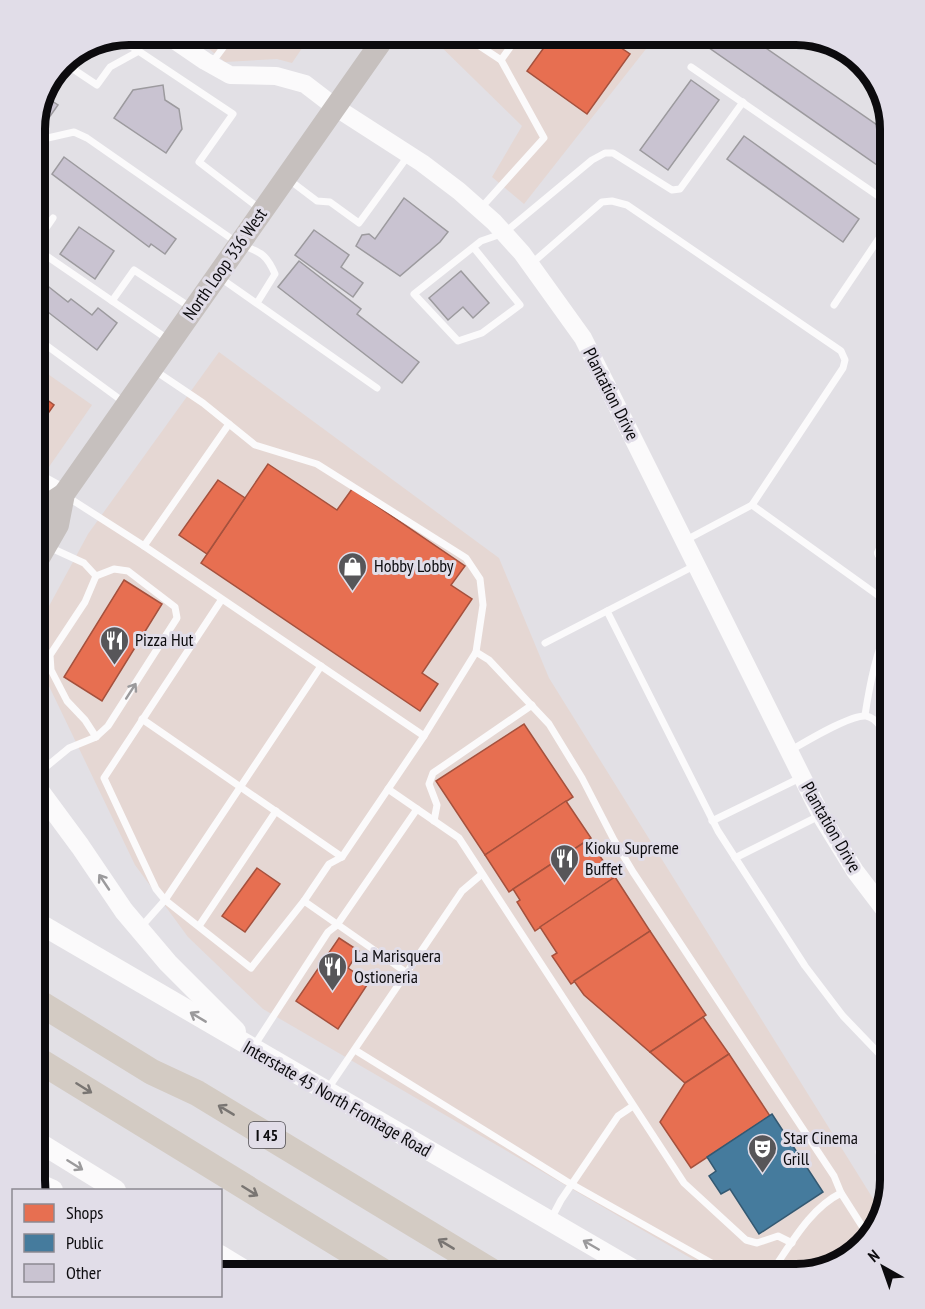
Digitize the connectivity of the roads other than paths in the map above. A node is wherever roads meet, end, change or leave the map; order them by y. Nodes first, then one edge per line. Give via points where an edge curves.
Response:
1 (130, 45) edge
2 (183, 45) edge
3 (223, 45) edge
4 (378, 45) edge
5 (478, 45) edge
6 (512, 45) edge
7 (139, 51) junction
8 (501, 60) junction
9 (211, 64) junction
10 (691, 67) dead end
11 (71, 68) edge
12 (743, 102) junction
13 (335, 107) junction
14 (45, 139) edge
15 (409, 155) junction
16 (286, 177) junction
17 (880, 196) edge
18 (480, 209) junction
19 (262, 211) junction
20 (53, 218) dead end
21 (45, 230) edge
22 (504, 233) junction
23 (880, 238) edge
24 (239, 244) junction
25 (474, 248) junction
26 (45, 253) edge
27 (531, 264) junction
28 (217, 275) junction
29 (112, 302) junction
30 (257, 303) junction
31 (834, 305) dead end
32 (194, 309) junction
33 (171, 342) junction
34 (45, 344) edge
35 (152, 369) junction
36 (377, 388) dead end
37 (127, 404) junction
38 (229, 424) junction
39 (45, 484) edge
40 (64, 494) junction
41 (752, 505) junction
42 (45, 506) edge
43 (684, 541) junction
44 (144, 546) junction
45 (45, 547) edge
46 (45, 556) edge
47 (696, 564) junction
48 (96, 576) junction
49 (880, 596) edge
50 (222, 599) junction
51 (607, 611) junction
52 (545, 643) dead end
53 (880, 646) edge
54 (476, 652) junction
55 (321, 666) junction
56 (532, 705) junction
57 (865, 715) junction
58 (142, 719) junction
59 (880, 726) edge
60 (424, 736) junction
61 (96, 737) junction
62 (789, 752) junction
63 (45, 768) edge
64 (802, 777) junction
65 (242, 786) junction
66 (388, 789) junction
67 (45, 799) edge
68 (417, 809) junction
69 (276, 811) junction
70 (821, 815) junction
71 (434, 821) junction
72 (712, 821) junction
73 (342, 857) junction
74 (735, 858) junction
75 (482, 874) junction
76 (165, 900) junction
77 (304, 901) junction
78 (880, 903) edge
79 (337, 925) junction
80 (199, 926) junction
81 (45, 927) edge
82 (139, 929) junction
83 (407, 973) junction
84 (45, 1007) edge
85 (250, 1048) junction
86 (355, 1050) junction
87 (880, 1054) edge
88 (45, 1065) edge
89 (326, 1092) junction
90 (633, 1106) junction
91 (880, 1146) edge
92 (45, 1147) edge
93 (880, 1162) edge
94 (572, 1184) junction
95 (113, 1189) edge
96 (841, 1193) junction
97 (550, 1221) junction
98 (864, 1229) edge
99 (792, 1243) junction
100 (371, 1264) edge
101 (479, 1264) edge
102 (624, 1264) edge
103 (711, 1264) edge
104 (778, 1264) edge

1 - 7 lane
2 - 9 street, Plantation Drive
3 - 9 lane
4 - 13 main road, North Loop 336 West
5 - 8 lane
6 - 8 lane
7 - 11 lane via 110,67 97,85
7 - 19 lane via 233,114 199,162
8 - 18 lane via 544,138
9 - 13 street, Plantation Drive via 230,75 276,76 305,84
10 - 12 lane
12 - 17 lane
12 - 22 lane via 680,189 672,190 613,153 605,153
13 - 15 street, Plantation Drive
13 - 16 main road, North Loop 336 West
14 - 24 lane via 74,132 87,138
15 - 16 lane via 359,223 330,202 317,201
15 - 18 street, Plantation Drive
16 - 19 main road, North Loop 336 West
18 - 22 street, Plantation Drive
19 - 24 main road, North Loop 336 West
20 - 21 lane
22 - 25 lane via 481,241
22 - 27 street, Plantation Drive
23 - 31 lane
24 - 28 main road, North Loop 336 West
24 - 30 lane via 268,259 275,274
25 - 25 lane via 414,294 458,341 482,333 520,305
26 - 29 lane
27 - 41 lane via 602,202 627,205 841,351 843,368
27 - 43 street, Plantation Drive via 583,338
28 - 30 lane
28 - 32 main road, North Loop 336 West
29 - 32 lane via 134,270
29 - 33 lane
30 - 36 lane
32 - 33 main road, North Loop 336 West
33 - 35 main road, North Loop 336 West
34 - 37 lane
35 - 37 main road, North Loop 336 West
35 - 38 lane
37 - 40 main road, North Loop 336 West
38 - 44 lane
38 - 54 lane via 255,445 317,464 466,558 480,579 483,605
39 - 40 street
40 - 42 main road, North Loop 336 West
40 - 44 lane
40 - 45 main road, North Loop 336 West via 58,525
41 - 43 lane
41 - 49 lane
43 - 47 street, Plantation Drive
44 - 50 lane
46 - 48 lane via 84,563
47 - 51 lane
47 - 62 street, Plantation Drive
48 - 61 lane via 86,602 50,655 51,670 67,701
61 -> 48 lane via 108,726 177,618 175,607 128,571 114,569
50 - 55 lane
50 - 58 lane
51 - 52 lane
51 - 72 lane
53 - 57 lane
54 - 56 lane via 489,660
54 - 60 lane
55 - 60 lane
55 - 65 lane
56 - 71 lane via 433,773 429,784 437,805
56 - 96 lane via 549,724 633,872 834,1176
57 - 59 lane
57 - 62 lane
58 - 65 lane
58 - 76 lane via 104,778 156,889
60 - 66 lane
61 - 63 lane via 69,748
62 - 64 street, Plantation Drive
64 - 70 street, Plantation Drive
64 - 72 lane
65 - 69 lane
65 - 76 lane
66 - 68 lane
66 - 73 lane
82 -> 67 main road
68 - 71 lane
68 - 79 lane
69 - 73 lane
69 - 80 lane
70 - 74 lane
70 - 78 street, Plantation Drive
71 - 75 lane via 459,838
72 - 74 lane
73 - 77 lane via 329,864
74 - 87 lane via 805,966 843,1016
75 - 83 lane via 462,891
75 - 90 lane
76 - 80 lane
76 - 82 lane
77 - 79 lane
77 - 80 lane via 251,968
79 - 83 lane
79 - 85 lane via 328,932
85 -> 81 main road, Interstate 45 North Frontage Road
82 - 85 main road
83 - 86 lane
101 -> 84 highway, I 45 via 197,1093 152,1072
85 - 89 main road, Interstate 45 North Frontage Road
86 - 89 lane
86 - 94 lane
88 -> 100 highway
89 - 97 main road, Interstate 45 North Frontage Road
90 - 94 lane via 618,1116
90 - 99 lane via 684,1183 746,1240 757,1243 778,1236
91 - 93 lane
92 -> 95 main road
94 - 97 lane
94 - 103 lane
96 - 98 lane
96 - 99 lane via 818,1209
102 -> 97 main road, Interstate 45 North Frontage Road
99 - 104 lane

